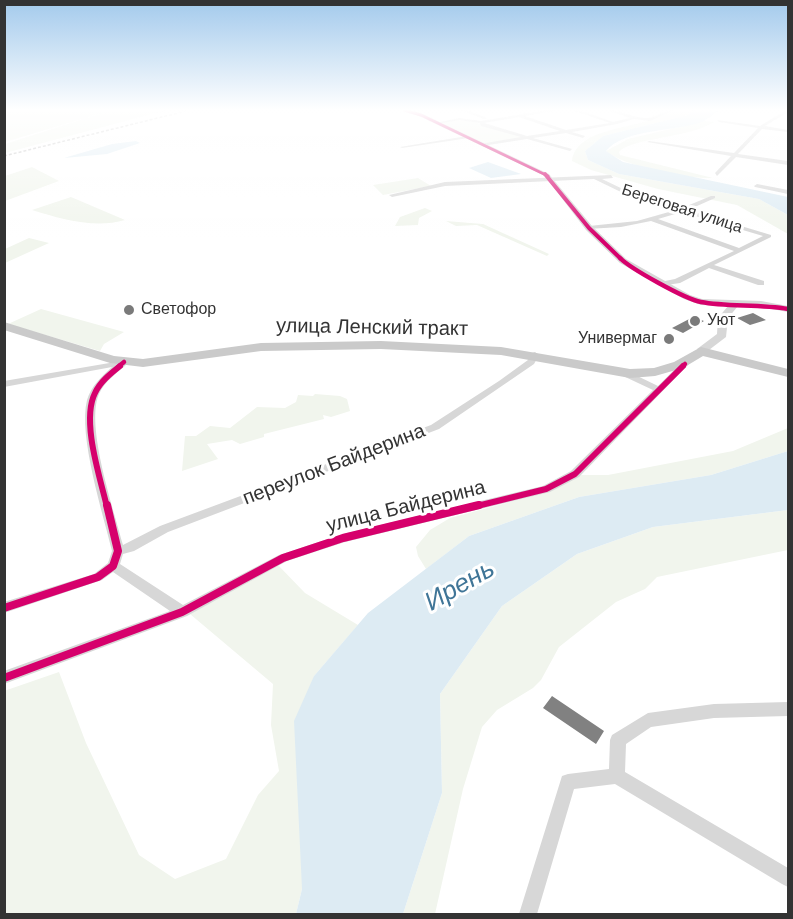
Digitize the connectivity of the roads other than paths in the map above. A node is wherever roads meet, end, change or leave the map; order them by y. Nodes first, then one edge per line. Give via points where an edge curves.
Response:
1 (500, 153) edge
2 (721, 153) edge
3 (735, 155) junction
4 (789, 163) edge
5 (717, 174) dead end
6 (611, 177) dead end
7 (596, 178) junction
8 (553, 180) junction
9 (757, 186) dead end
10 (789, 192) edge
11 (392, 195) dead end
12 (712, 197) dead end
13 (679, 209) junction
14 (651, 219) junction
15 (589, 228) junction
16 (741, 251) junction
17 (709, 266) junction
18 (761, 283) dead end
19 (663, 284) junction
20 (701, 302) junction
21 (734, 305) junction
22 (784, 308) edge
23 (723, 318) junction
24 (4, 326) edge
25 (701, 351) junction
26 (536, 355) junction
27 (124, 362) junction
28 (685, 364) junction
29 (624, 373) junction
30 (789, 373) edge
31 (4, 384) edge
32 (660, 390) junction
33 (118, 551) junction
34 (113, 566) junction
35 (4, 608) edge
36 (182, 612) junction
37 (4, 678) edge
38 (789, 709) edge
39 (617, 776) junction
40 (789, 878) edge
41 (528, 915) edge

1 - 8 street
2 - 3 street
3 - 4 street
3 - 5 street
6 - 7 street
7 - 8 street
7 - 13 street, Береговая улица via 627,193
8 - 11 street via 445,184
8 - 15 street
9 - 10 street
12 - 13 street
13 - 14 street
13 - 16 street, Береговая улица via 769,236
14 - 15 street
14 - 16 street
15 - 19 street via 622,261
16 - 17 street
17 - 18 street
17 - 19 street
19 - 20 street
20 - 21 street
20 - 23 street
21 - 22 street
21 - 23 street
23 - 25 street via 722,335
24 - 27 main road, улица Ленский тракт
25 - 28 main road, улица Ленский тракт
25 - 30 main road
26 - 27 main road, улица Ленский тракт via 311,343
26 - 29 main road, улица Ленский тракт
26 - 33 street, переулок Байдерина via 502,383 435,427 164,529
27 - 31 street
27 - 33 street via 104,378 92,400 89,428
28 - 29 main road, улица Ленский тракт via 644,375
28 - 32 street, улица Байдерина
29 - 32 street
32 - 36 street, улица Байдерина via 575,474 546,489 343,538 283,558
33 - 34 street
34 - 35 street via 98,577
34 - 36 street
36 - 37 street, улица Байдерина
38 - 39 street via 714,711 648,720 618,740
39 - 40 street
39 - 41 street via 568,782

